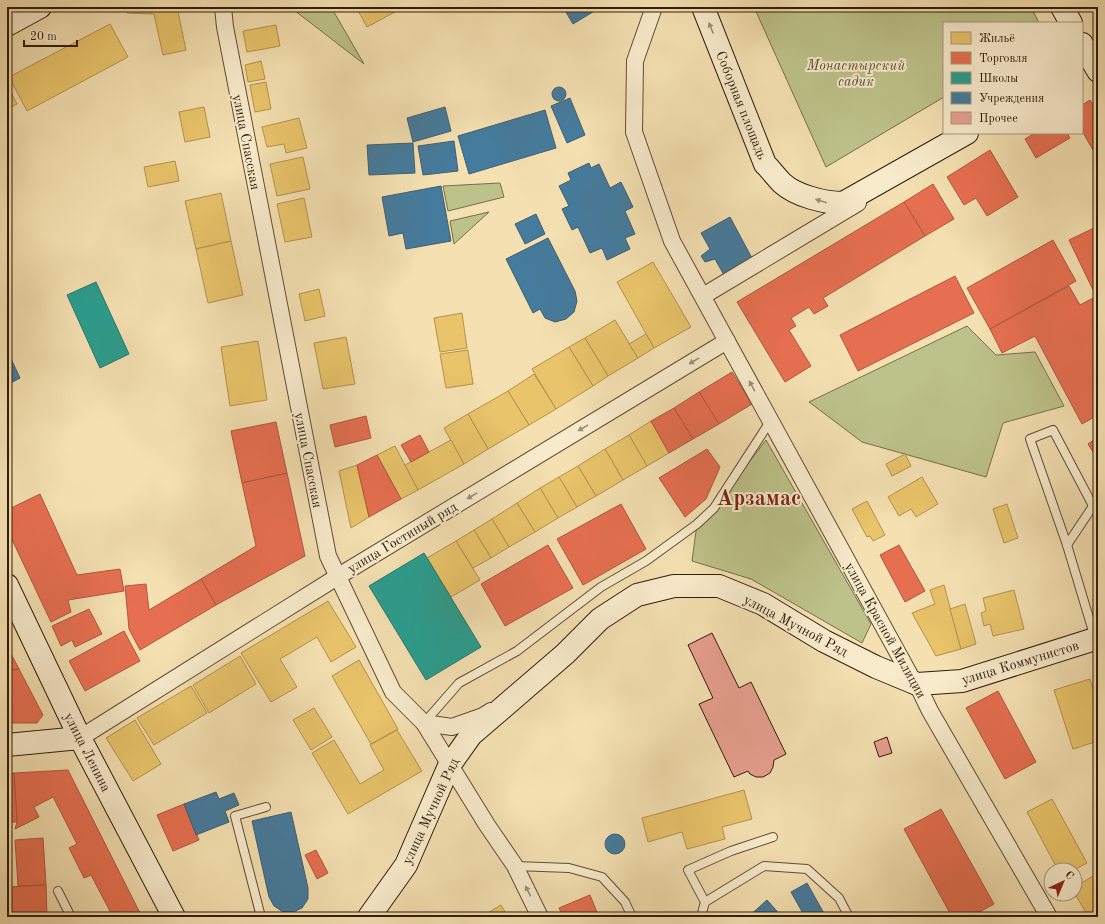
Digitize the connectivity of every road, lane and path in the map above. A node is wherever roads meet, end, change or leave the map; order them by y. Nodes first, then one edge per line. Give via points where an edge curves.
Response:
1 (40, 7) edge
2 (223, 7) edge
3 (654, 7) edge
4 (703, 7) edge
5 (1062, 7) edge
6 (1070, 22) edge
7 (7, 25) edge
8 (1083, 46) edge
9 (1093, 66) edge
10 (965, 134) edge
11 (974, 134) edge
12 (703, 296) junction
13 (727, 341) junction
14 (771, 420) junction
15 (1095, 505) edge
16 (1067, 545) junction
17 (336, 577) junction
18 (7, 586) edge
19 (1097, 639) edge
20 (917, 684) junction
21 (516, 695) junction
22 (424, 723) junction
23 (80, 738) junction
24 (7, 745) edge
25 (449, 766) junction
26 (266, 807) dead end
27 (773, 837) dead end
28 (514, 866) junction
29 (58, 891) dead end
30 (705, 902) junction
31 (71, 917) edge
32 (174, 917) edge
33 (261, 917) edge
34 (369, 917) edge
35 (540, 917) edge
36 (632, 917) edge
37 (701, 917) edge
38 (849, 917) edge
39 (1049, 917) edge

1 - 7 street
2 - 17 street, улица Спасская via 322,531
3 - 12 street via 635,61 634,132 672,241
10 -> 4 street, Соборная площадь via 843,203 827,203 804,195 783,184 765,164
5 - 6 street
8 - 9 street
11 - 12 street
12 - 13 street
14 -> 13 street, улица Красной Милиции
13 -> 17 street, улица Гостиный ряд
14 - 20 street, улица Красной Милиции
14 - 22 lane via 714,508 697,524 646,562 601,587 517,651 459,683
15 - 16 lane
15 - 16 lane via 1053,430 1030,439
16 - 19 lane
17 - 22 street, улица Спасская via 393,692
17 - 23 street, улица Гостиный ряд
18 - 23 street, улица Ленина
19 - 20 street, улица Коммунистов via 962,681
20 - 21 street, улица Мучной Ряд via 876,667 824,641 762,604 719,586 674,586 637,595 600,619 565,654
20 - 39 street, улица Красной Милиции
21 - 22 street, улица Мучной Ряд via 484,716 452,726
21 - 25 street, улица Мучной Ряд via 471,734
22 - 25 street, улица Спасская
23 - 24 street
23 - 32 street, улица Ленина
25 - 28 street, улица Спасская
25 - 34 street, улица Мучной Ряд via 406,865
26 - 33 lane via 235,816
27 - 30 lane via 688,870
35 -> 28 street, улица Спасская
28 - 36 lane via 569,868 602,877 624,902
29 - 31 lane
30 - 37 lane
30 - 38 lane via 764,866 807,869 839,898

